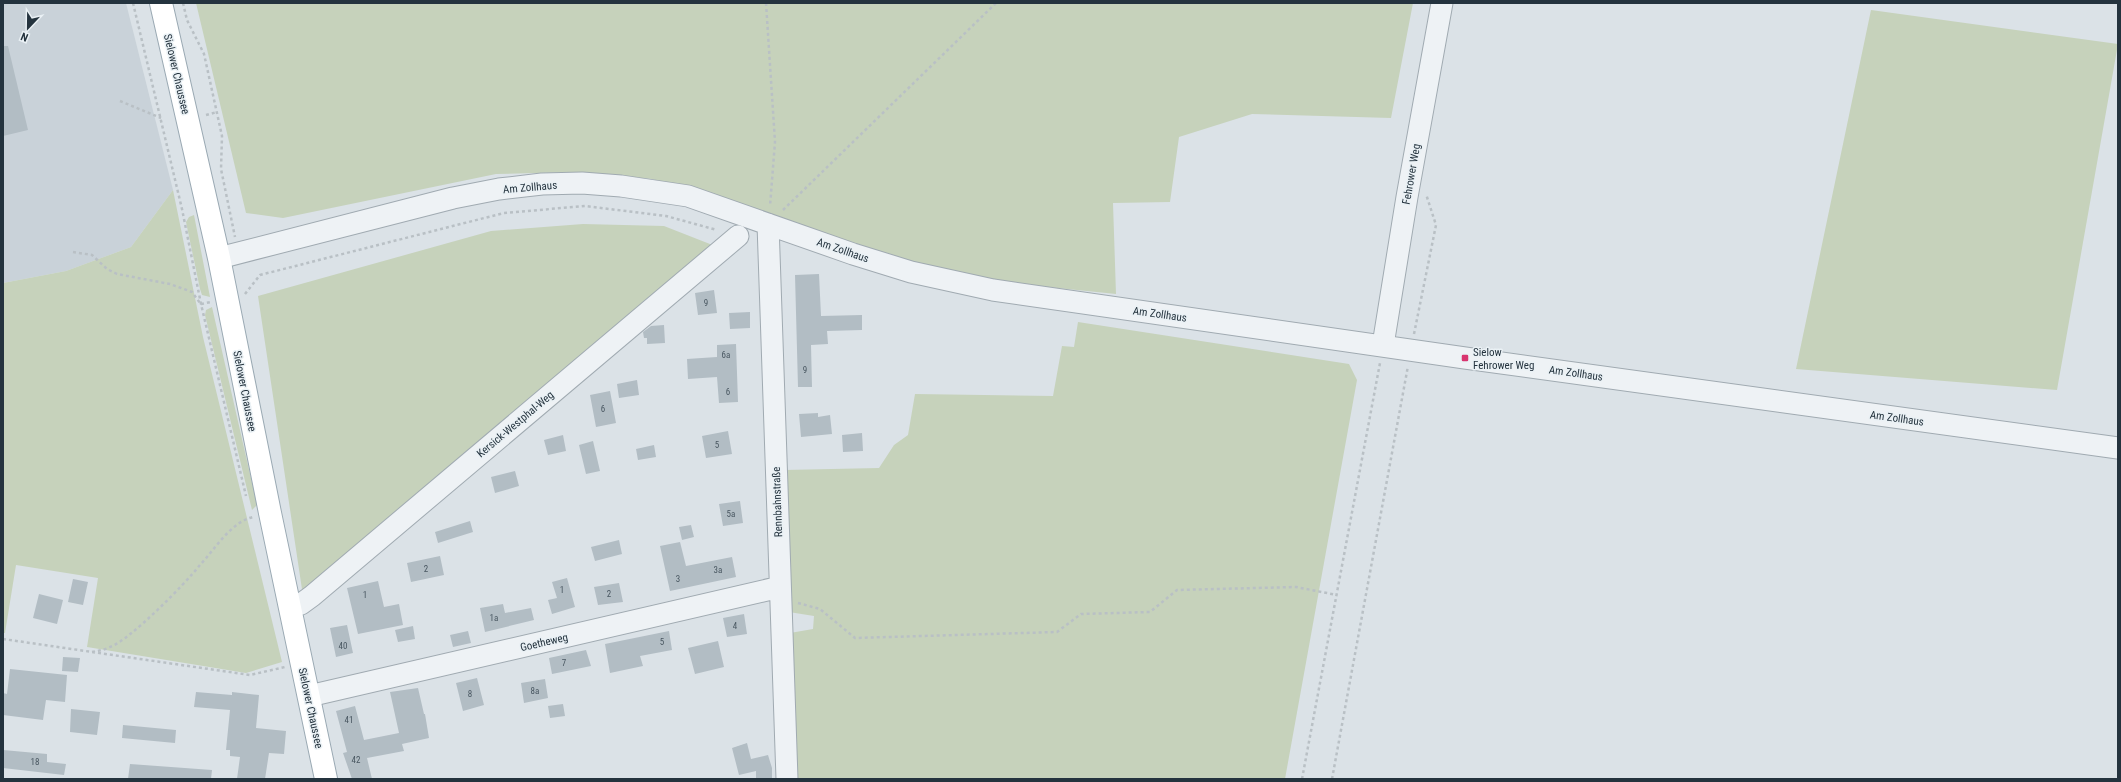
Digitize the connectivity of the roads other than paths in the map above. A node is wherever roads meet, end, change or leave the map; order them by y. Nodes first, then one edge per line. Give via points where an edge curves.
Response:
1 (160, 3) edge
2 (1442, 3) edge
3 (768, 224) junction
4 (738, 236) road end
5 (219, 258) junction
6 (1383, 345) junction
7 (2118, 448) edge
8 (780, 593) junction
9 (290, 607) junction
10 (308, 696) junction
11 (326, 779) edge
12 (787, 779) edge

1 - 5 main road, Sielower Chaussee
2 - 6 street, Fehrower Weg
3 - 5 street, Am Zollhaus via 688,196 621,186 582,183 542,184 453,198
3 - 6 street, Am Zollhaus via 911,272 993,290
3 - 8 street, Rennbahnstraße
4 - 9 street, Kersick-Westphal-Weg via 312,596 301,604
5 - 9 main road, Sielower Chaussee
6 - 7 street, Am Zollhaus
8 - 10 street, Goetheweg
8 - 12 street, Rennbahnstraße
9 - 10 main road, Sielower Chaussee
10 - 11 main road, Sielower Chaussee

